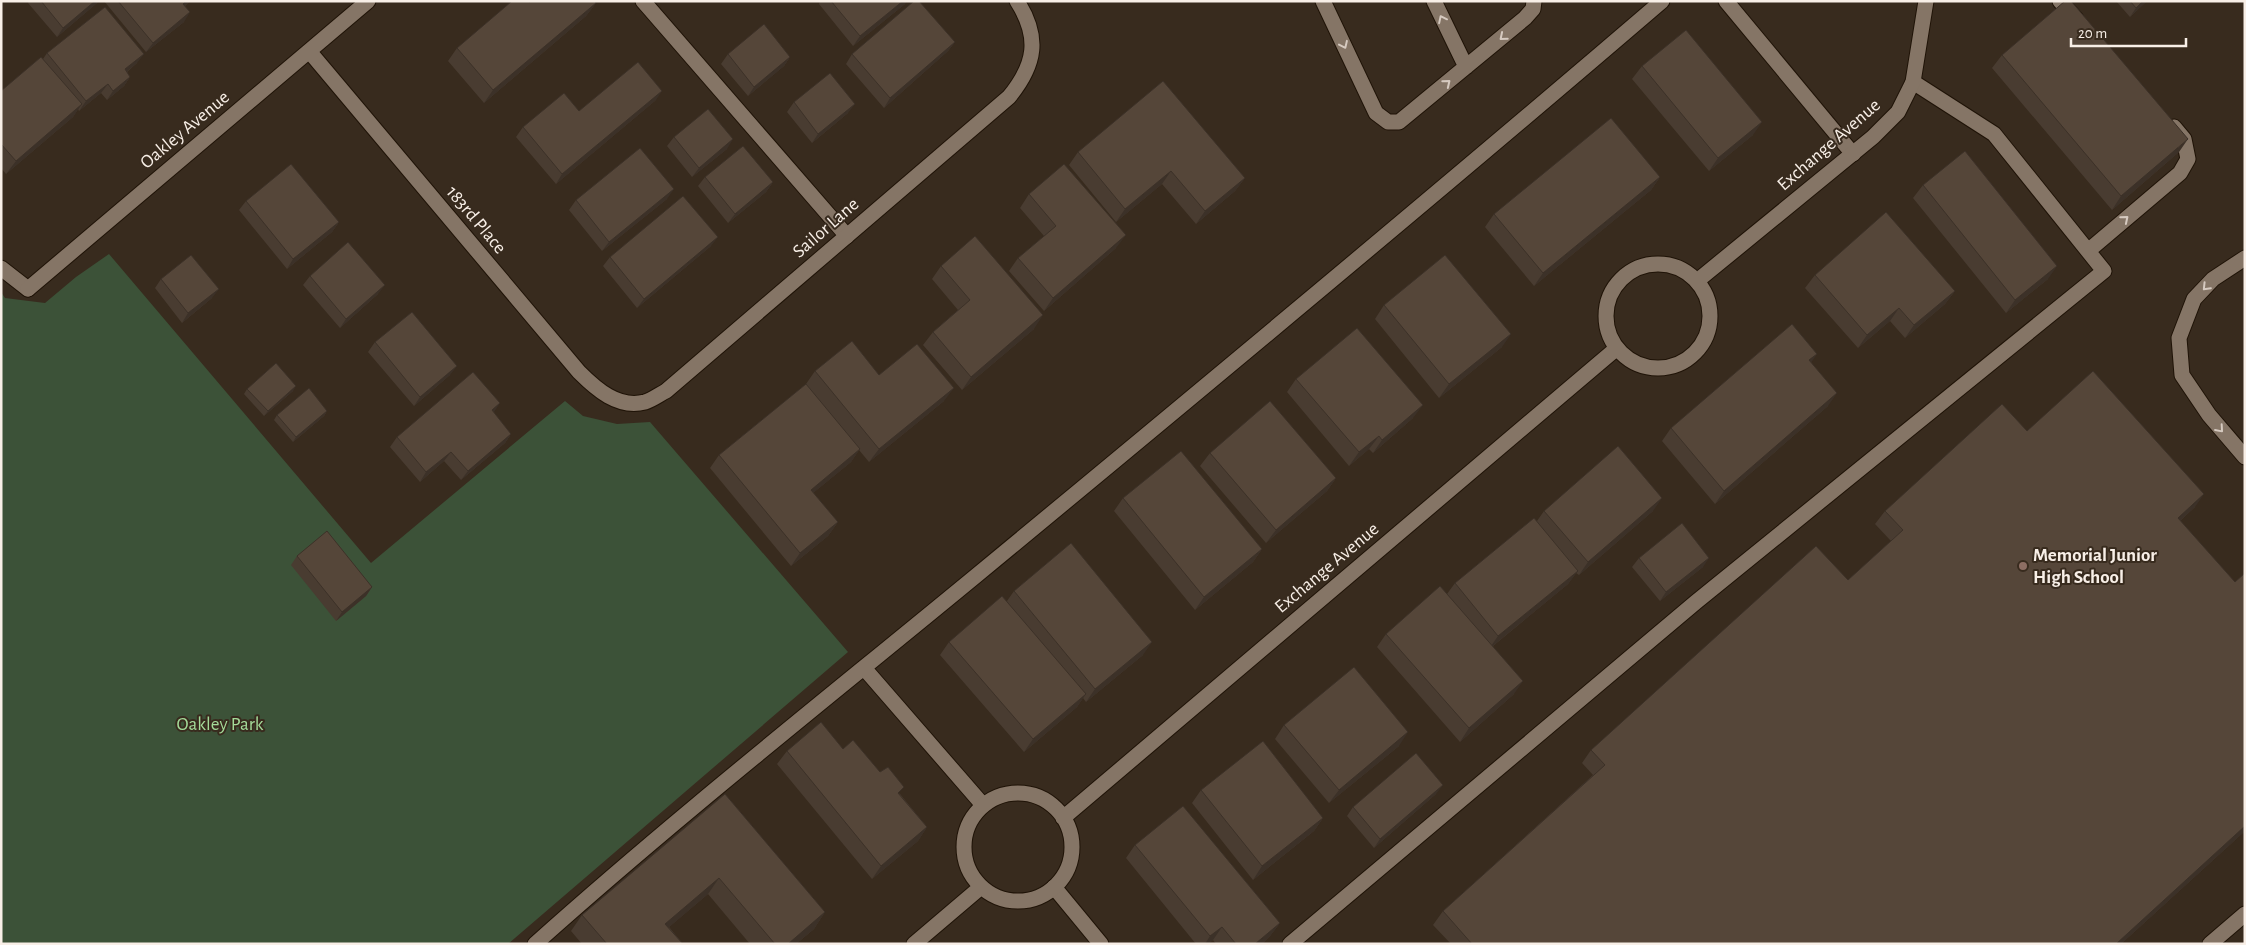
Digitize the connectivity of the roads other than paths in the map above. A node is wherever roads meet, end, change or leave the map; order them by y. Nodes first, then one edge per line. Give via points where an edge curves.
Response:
1 (368, 1) edge
2 (643, 1) edge
3 (1017, 1) edge
4 (1323, 1) edge
5 (1434, 1) edge
6 (1534, 1) edge
7 (1662, 1) edge
8 (1726, 1) edge
9 (1926, 1) edge
10 (2060, 1) edge
11 (2086, 30) edge
12 (309, 51) junction
13 (1466, 67) junction
14 (1913, 82) junction
15 (2165, 117) edge
16 (1854, 154) junction
17 (847, 236) junction
18 (2088, 251) junction
19 (2245, 258) edge
20 (1, 268) edge
21 (1697, 281) junction
22 (1617, 348) junction
23 (622, 402) joint
24 (2245, 457) edge
25 (864, 668) junction
26 (983, 805) junction
27 (1063, 818) junction
28 (981, 887) junction
29 (1054, 887) junction
30 (2245, 914) edge
31 (535, 944) edge
32 (914, 944) edge
33 (1100, 944) edge
34 (1290, 944) edge
35 (2210, 944) edge

1 - 12 street, Oakley Avenue
2 - 17 street
3 - 17 street, Sailor Lane via 1032,32 1032,53 1024,79 1009,97
4 -> 13 street via 1376,113 1388,122 1399,122
13 -> 5 street
6 -> 13 street via 1533,9 1525,18
7 - 25 street via 1526,118
8 - 16 street
9 - 14 street, Exchange Avenue
10 - 11 street
12 - 20 street, Oakley Avenue via 28,290
12 - 23 street, 183rd Place via 578,372 599,392
14 - 16 street, Exchange Avenue via 1898,112
14 - 18 street via 1994,134
18 -> 15 street via 2180,173 2188,159 2184,139
16 - 21 street, Exchange Avenue
17 - 23 street, Sailor Lane via 666,391 645,402
18 - 34 street via 2104,271 1696,602
19 -> 24 street via 2213,279 2194,299 2179,338 2182,375 2208,415
21 - 22 street via 1684,270 1648,265 1632,271 1618,282 1606,315 1609,333
21 - 22 street via 1706,295 1710,320 1703,344 1692,357 1661,369 1645,367 1630,360
22 - 27 street, Exchange Avenue
25 - 26 street
25 - 31 street via 612,875
26 - 27 street via 999,796 1026,794 1051,804
26 - 28 street via 971,819 964,836 964,854 970,872
27 - 29 street via 1070,832 1070,862
28 - 29 street via 1009,901 1025,901
28 - 32 street
29 - 33 street
30 - 35 street

